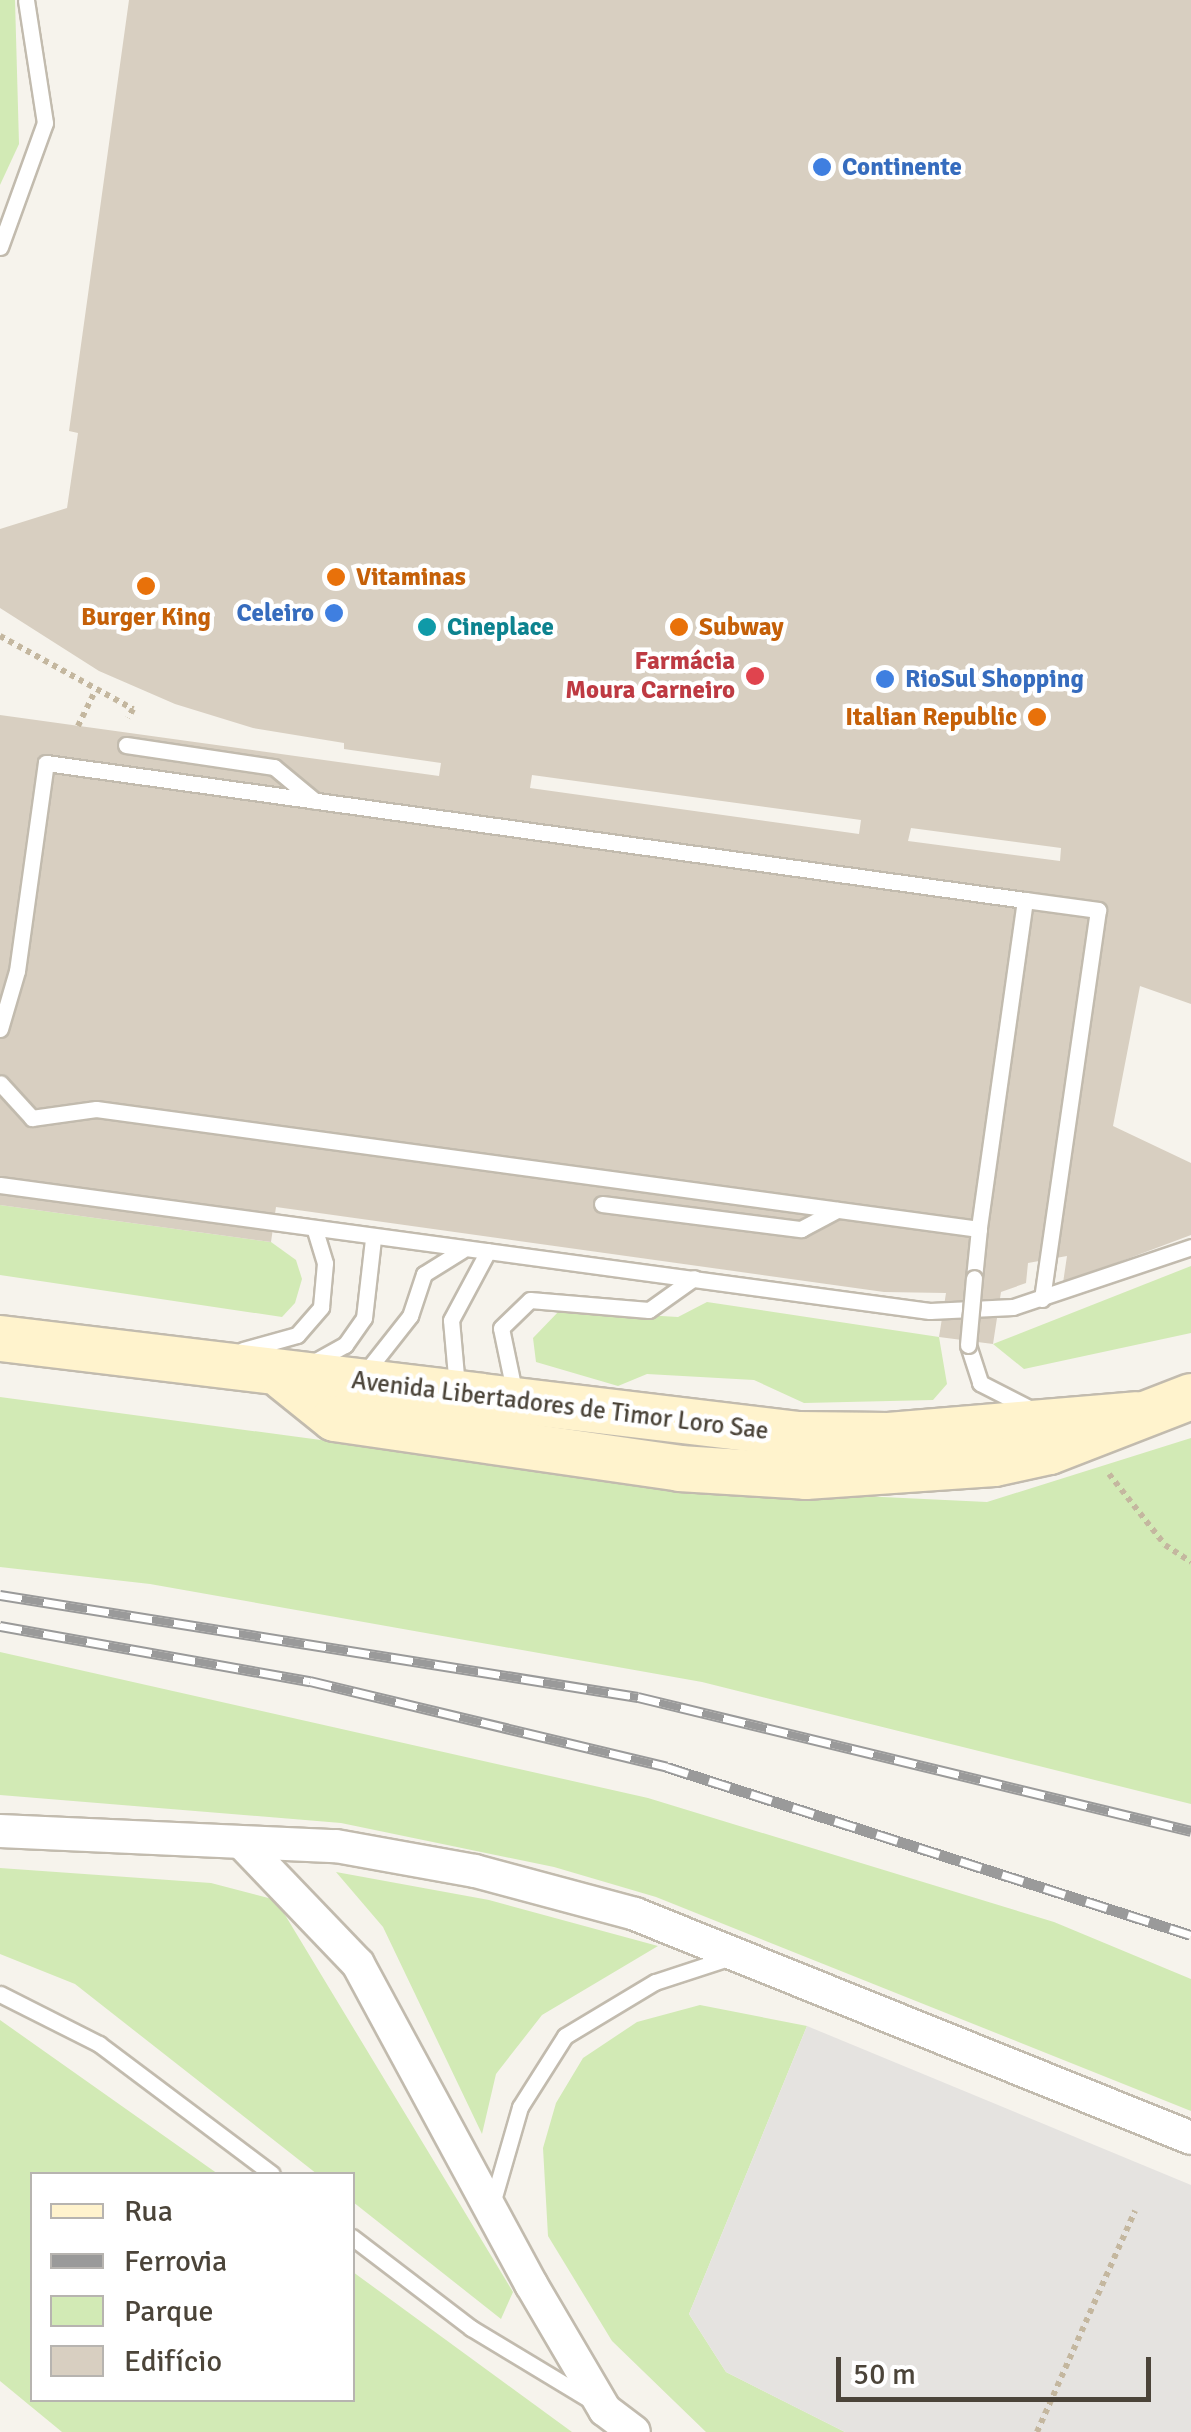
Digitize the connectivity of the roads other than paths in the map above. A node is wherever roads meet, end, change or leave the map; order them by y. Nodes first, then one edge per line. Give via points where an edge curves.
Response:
1 (26, 0) edge
2 (0, 247) edge
3 (126, 745) dead end
4 (314, 800) junction
5 (1025, 900) junction
6 (0, 1029) edge
7 (0, 1083) edge
8 (0, 1185) edge
9 (602, 1204) dead end
10 (839, 1209) junction
11 (979, 1229) junction
12 (315, 1231) junction
13 (373, 1239) junction
14 (1191, 1247) edge
15 (461, 1251) junction
16 (488, 1252) junction
17 (694, 1278) junction
18 (1042, 1299) junction
19 (0, 1338) edge
20 (186, 1364) junction
21 (283, 1377) junction
22 (358, 1380) junction
23 (458, 1394) junction
24 (1191, 1396) edge
25 (334, 1418) junction
26 (508, 1423) junction
27 (1064, 1428) junction
28 (0, 1831) edge
29 (243, 1844) junction
30 (732, 1956) junction
31 (0, 1994) edge
32 (1191, 2138) edge
33 (269, 2172) edge
34 (491, 2208) junction
35 (355, 2239) edge
36 (606, 2410) junction
37 (634, 2432) edge

1 - 2 lane via 45,123
3 - 4 lane via 264,764
4 - 5 lane
4 - 6 lane via 46,763 17,972
5 - 11 lane
5 - 18 lane via 1098,910
7 - 10 lane via 32,1118 96,1109
8 - 12 lane
9 - 10 lane via 801,1229
10 - 11 lane
11 - 27 lane, bridge via 968,1345 980,1383
12 - 13 lane
12 - 20 lane via 325,1287 312,1322 274,1343
13 - 15 lane
13 - 21 lane via 364,1318 345,1344
14 - 18 lane
15 - 16 lane
15 - 22 lane via 424,1274 410,1316
16 - 17 lane
16 - 23 lane via 450,1320
17 - 18 lane via 930,1311
17 - 26 lane via 649,1310 551,1296 512,1312 500,1346
19 - 20 main road, Avenida Libertadores de Timor Loro Sae
20 - 21 main road, Avenida Libertadores de Timor Loro Sae
21 - 22 main road, Avenida Libertadores de Timor Loro Sae
21 - 25 main road, Avenida Libertadores de Timor Loro Sae
22 - 23 main road, Avenida Libertadores de Timor Loro Sae
22 - 25 main road
23 - 26 main road, Avenida Libertadores de Timor Loro Sae
24 - 27 main road, Avenida Libertadores de Timor Loro Sae
25 - 26 main road, Avenida Libertadores de Timor Loro Sae
26 - 27 main road, Avenida Libertadores de Timor Loro Sae via 888,1435
28 - 29 street
29 - 30 street via 336,1846 475,1872 635,1914
29 - 34 street via 358,1964
30 - 32 street
30 - 34 lane via 655,1982 565,2036 520,2107
31 - 33 lane via 98,2044
34 - 36 street
35 - 36 lane via 471,2328
36 - 37 street

